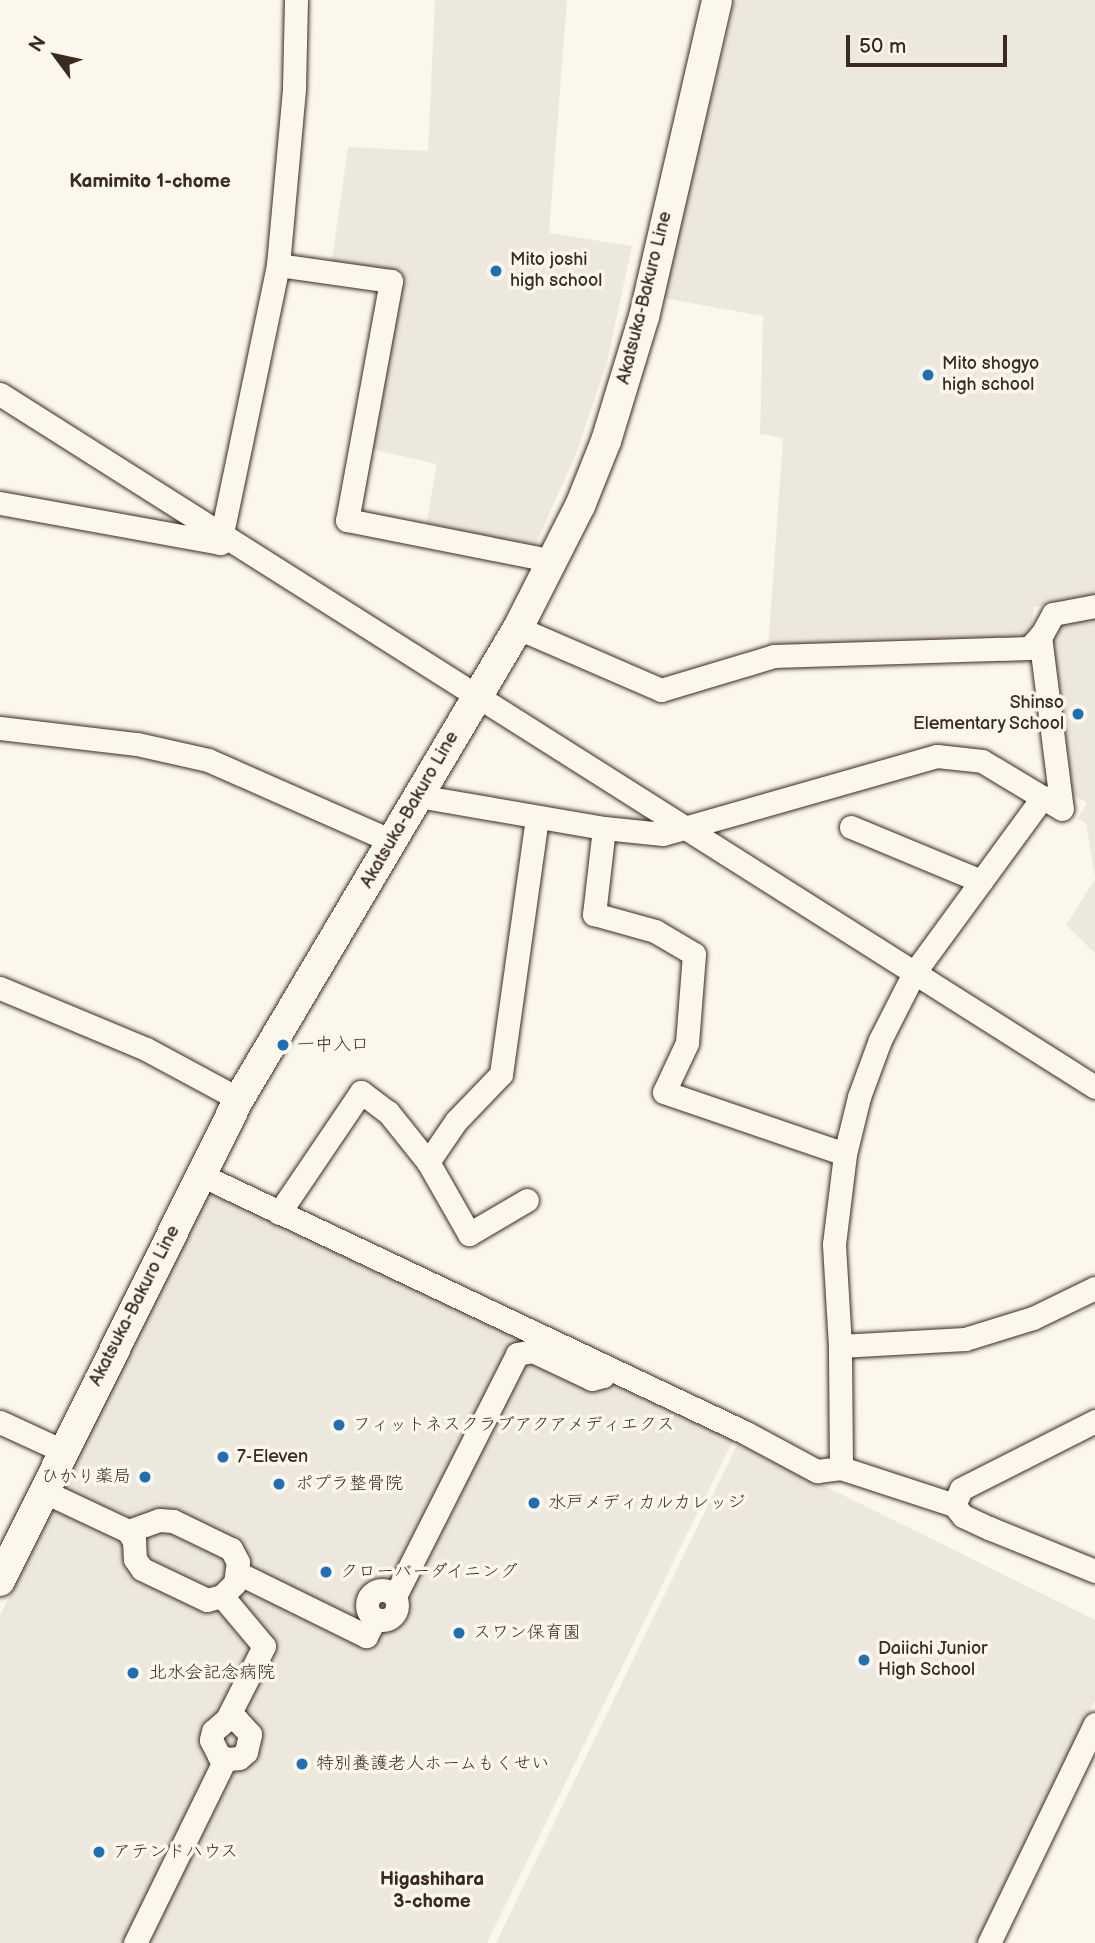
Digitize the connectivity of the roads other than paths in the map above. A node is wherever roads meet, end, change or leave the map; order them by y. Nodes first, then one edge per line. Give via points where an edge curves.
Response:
1 (296, 0) edge
2 (717, 0) edge
3 (278, 265) junction
4 (0, 394) edge
5 (0, 503) edge
6 (222, 535) junction
7 (554, 561) junction
8 (1095, 607) edge
9 (518, 628) junction
10 (1040, 636) junction
11 (477, 695) junction
12 (0, 728) edge
13 (418, 796) junction
14 (1052, 803) junction
15 (537, 817) junction
16 (684, 827) junction
17 (851, 827) dead end
18 (604, 828) junction
19 (392, 841) junction
20 (981, 881) junction
21 (914, 973) junction
22 (0, 988) edge
23 (1095, 1087) edge
24 (239, 1099) junction
25 (845, 1154) junction
26 (428, 1162) junction
27 (201, 1175) junction
28 (527, 1200) dead end
29 (279, 1213) junction
30 (1095, 1288) edge
31 (841, 1346) junction
32 (608, 1368) junction
33 (1095, 1421) edge
34 (0, 1422) edge
35 (63, 1451) junction
36 (841, 1468) junction
37 (43, 1491) junction
38 (954, 1506) junction
39 (128, 1531) junction
40 (1095, 1571) edge
41 (238, 1573) junction
42 (0, 1581) edge
43 (222, 1597) junction
44 (1095, 1724) edge
45 (135, 1943) edge
46 (989, 1943) edge

1 - 3 street via 294,88
2 - 7 main road, Akatsuka-Bakuro Line via 644,317 606,441
3 - 6 street
3 - 7 street via 391,281 347,520
4 - 6 street
5 - 6 street via 220,543
6 - 11 street
7 - 9 main road, Akatsuka-Bakuro Line
8 - 10 street via 1053,614
9 - 10 street via 661,690 774,656 1029,648
9 - 11 main road, Akatsuka-Bakuro Line
10 - 14 street
11 - 13 main road, Akatsuka-Bakuro Line
11 - 16 street
12 - 19 street via 137,744 208,760
13 - 15 street
13 - 19 main road, Akatsuka-Bakuro Line
14 - 16 street via 982,761 937,756
14 - 20 street
15 - 18 street
15 - 26 street via 501,1074 456,1121
16 - 18 street via 663,834
16 - 21 street
17 - 20 street
18 - 25 street via 594,914 655,931 694,954 687,1043 664,1091
19 - 24 main road, Akatsuka-Bakuro Line
20 - 21 street
21 - 23 street
21 - 25 street via 880,1040
22 - 24 street via 135,1044
24 - 27 main road, Akatsuka-Bakuro Line
25 - 31 street via 834,1244
26 - 28 street via 469,1234
26 - 29 street via 388,1112 361,1092
27 - 29 street
27 - 35 main road, Akatsuka-Bakuro Line
29 - 32 street
30 - 31 street via 1034,1318 965,1339
31 - 36 street
32 - 36 street via 817,1471
32 - 41 street via 592,1379 533,1351 517,1354 395,1596 383,1590 370,1595 367,1608 375,1619 366,1636
33 - 38 street via 961,1489
34 - 35 street
35 - 37 main road, Akatsuka-Bakuro Line
36 - 38 street
37 - 39 street
37 - 42 main road, Akatsuka-Bakuro Line
38 - 40 street via 962,1516
39 - 41 street via 159,1520 173,1521 231,1549
39 - 43 street via 142,1569 207,1600
41 - 43 street
43 - 45 street via 264,1646 227,1719 218,1723 211,1740 213,1749 225,1759
44 - 46 street

